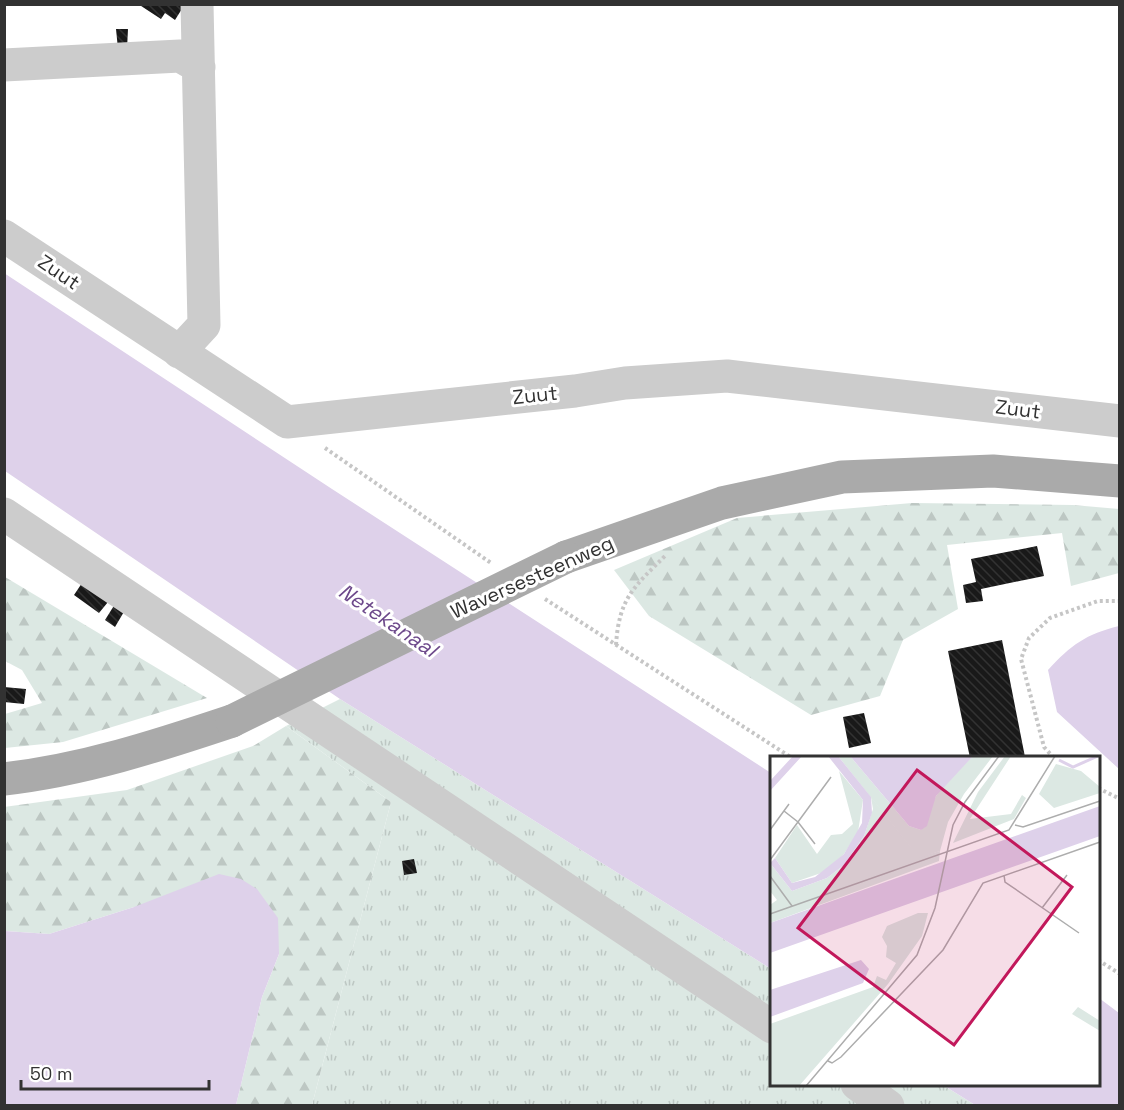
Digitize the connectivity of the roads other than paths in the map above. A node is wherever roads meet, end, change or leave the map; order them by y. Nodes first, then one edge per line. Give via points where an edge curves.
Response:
1 (197, 4) edge
2 (4, 65) edge
3 (199, 67) junction
4 (4, 236) edge
5 (179, 352) junction
6 (1119, 421) edge
7 (1119, 480) edge
8 (4, 514) edge
9 (4, 779) edge
10 (770, 1026) edge
11 (860, 1086) edge
12 (888, 1106) edge

1 - 3 street
2 - 3 street via 180,56
3 - 5 street via 204,325
4 - 5 street, Zuut
5 - 6 street, Zuut via 287,422 625,383 727,376
7 - 9 main road, Waversesteenweg, bridge via 993,471 842,477 722,503 566,557 232,721 126,756
8 - 10 street
11 - 12 street

